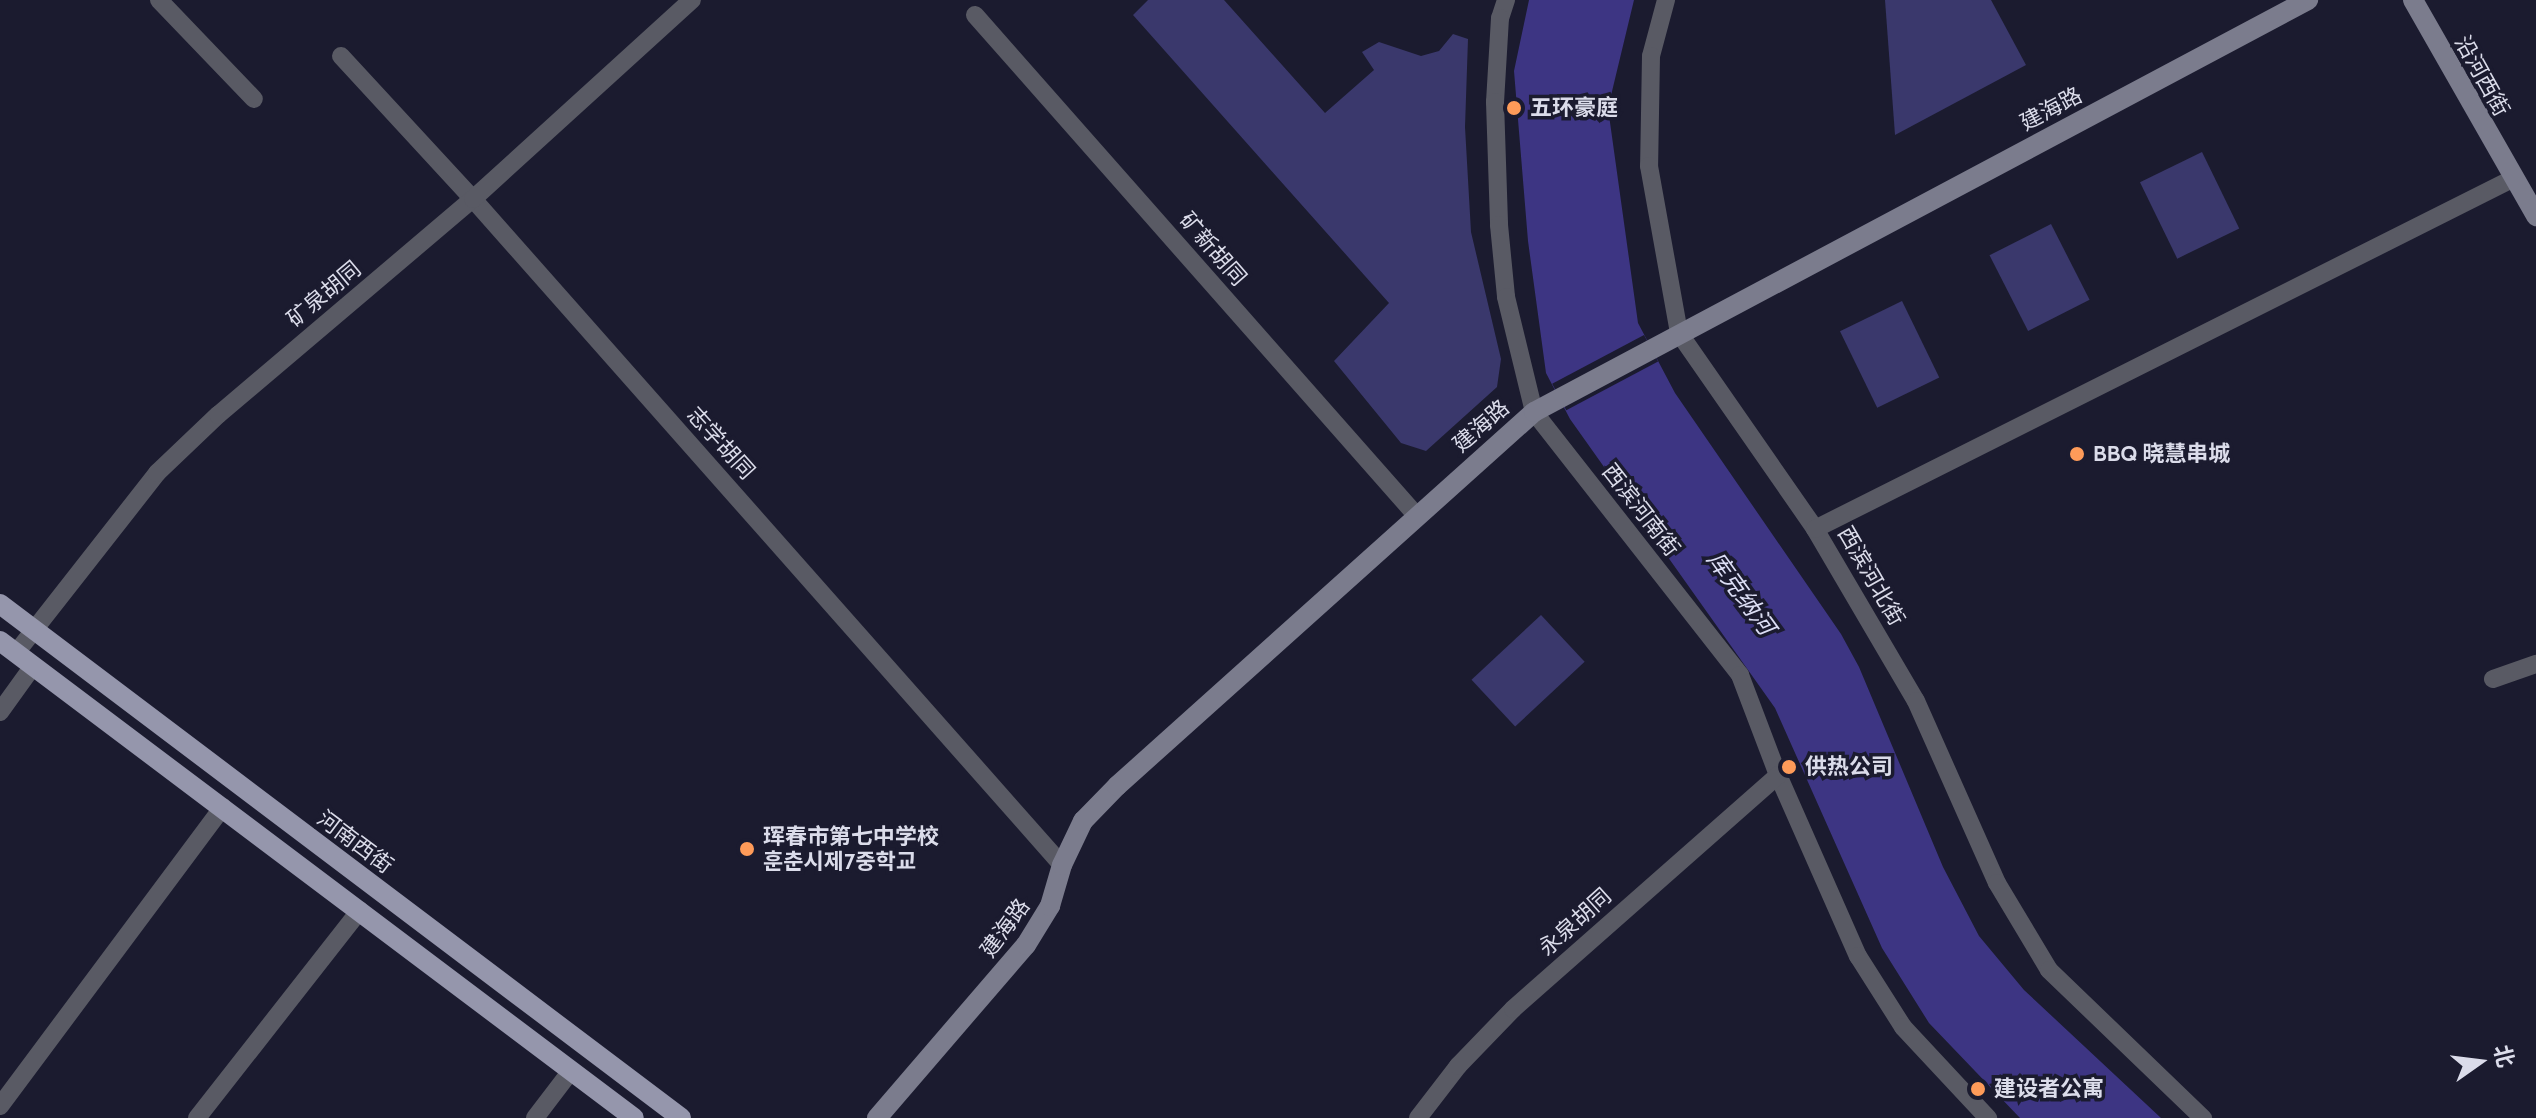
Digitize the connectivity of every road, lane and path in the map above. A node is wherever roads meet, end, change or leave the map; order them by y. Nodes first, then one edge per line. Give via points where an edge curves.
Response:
1 (159, 0) edge
2 (692, 0) edge
3 (1506, 0) edge
4 (1666, 0) edge
5 (2308, 0) edge
6 (2413, 0) edge
7 (975, 15) dead end
8 (341, 56) dead end
9 (254, 99) dead end
10 (2512, 179) junction
11 (473, 199) junction
12 (2536, 216) edge
13 (1672, 337) junction
14 (1534, 412) junction
15 (1416, 515) junction
16 (1815, 529) junction
17 (0, 604) edge
18 (34, 630) junction
19 (8, 647) edge
20 (2536, 664) edge
21 (33, 666) junction
22 (2493, 679) dead end
23 (0, 712) edge
24 (1778, 775) junction
25 (223, 807) junction
26 (1062, 865) junction
27 (360, 910) junction
28 (570, 1072) junction
29 (0, 1106) edge
30 (197, 1118) edge
31 (535, 1118) edge
32 (634, 1118) edge
33 (681, 1118) edge
34 (877, 1118) edge
35 (1418, 1118) edge
36 (1988, 1118) edge
37 (2203, 1118) edge

1 - 9 street
2 - 11 street, 矿泉胡同
3 - 14 street, 西滨河南街 via 1500,18 1495,102 1499,225 1506,297
4 - 13 street, 西滨河北街 via 1651,56 1649,166
5 - 13 street, 建海路
6 - 10 street, 沿河西街
7 - 15 street, 矿新胡同
8 - 11 street, 志学胡同
10 - 12 street, 沿河西街
10 - 16 street
11 - 18 street, 矿泉胡同 via 157,473
11 - 26 street, 志学胡同
13 - 14 street, 建海路
13 - 16 street, 西滨河北街
14 - 15 street, 建海路
14 - 24 street, 西滨河南街 via 1740,675
15 - 26 street, 建海路 via 1117,786 1083,821
16 - 37 street, 西滨河北街 via 1916,701 1997,883 2049,970
17 - 18 main road, 河南西街
18 - 19 street, 矿泉胡同
18 - 33 main road, 河南西街
19 - 21 main road
20 - 22 street
21 - 23 street
21 - 25 main road
24 - 35 street, 永泉胡同 via 1513,1009 1458,1066
24 - 36 street, 西滨河南街 via 1858,956 1903,1027
25 - 27 main road
25 - 29 street
26 - 34 street, 建海路 via 1050,906 1026,945
27 - 28 main road
27 - 30 street
28 - 31 street
28 - 32 main road

